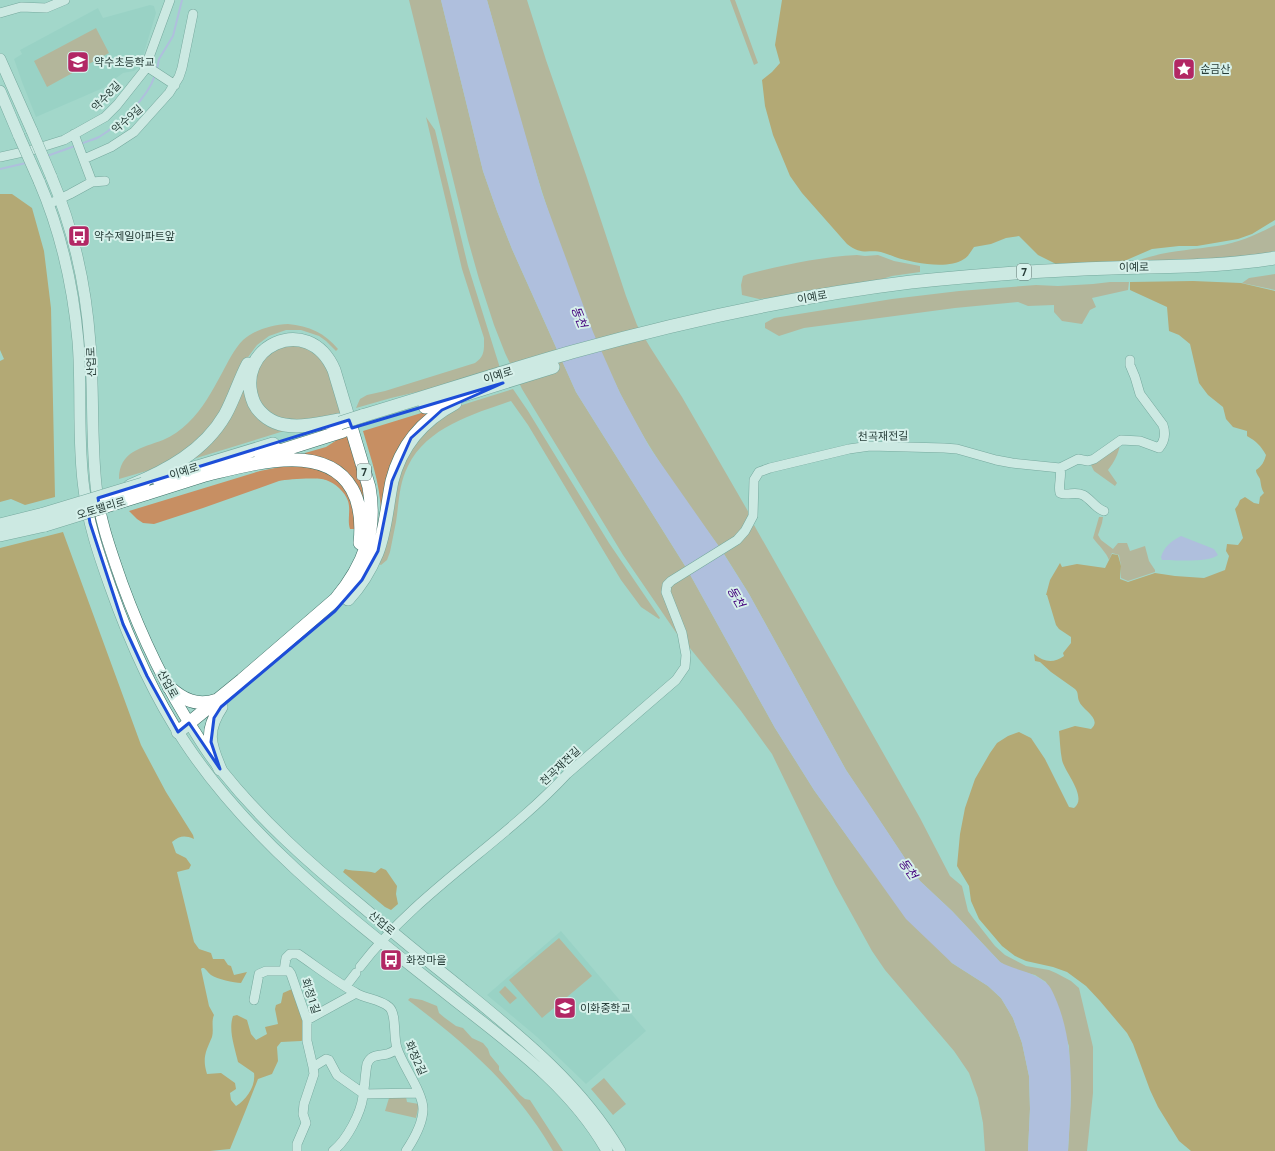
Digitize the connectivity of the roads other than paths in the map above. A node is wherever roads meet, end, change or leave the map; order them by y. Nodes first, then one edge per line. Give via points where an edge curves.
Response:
1 (65, 0) edge
2 (170, 0) edge
3 (0, 14) edge
4 (193, 14) dead end
5 (0, 59) edge
6 (150, 68) junction
7 (172, 83) junction
8 (0, 91) edge
9 (75, 136) junction
10 (83, 156) junction
11 (0, 157) edge
12 (104, 181) dead end
13 (92, 182) junction
14 (60, 199) junction
15 (49, 204) junction
16 (1275, 258) edge
17 (1275, 267) edge
18 (777, 308) junction
19 (1130, 360) dead end
20 (501, 379) junction
21 (341, 425) junction
22 (1060, 468) junction
23 (201, 476) junction
24 (144, 487) junction
25 (1104, 511) dead end
26 (45, 519) junction
27 (0, 525) edge
28 (0, 535) edge
29 (336, 605) junction
30 (169, 687) junction
31 (220, 704) junction
32 (191, 726) junction
33 (180, 735) junction
34 (220, 769) junction
35 (391, 931) junction
36 (382, 942) junction
37 (284, 971) junction
38 (346, 986) junction
39 (356, 994) junction
40 (254, 1000) dead end
41 (307, 1020) junction
42 (397, 1049) junction
43 (313, 1067) junction
44 (418, 1093) junction
45 (364, 1094) junction
46 (297, 1151) edge
47 (333, 1151) edge
48 (406, 1151) edge
49 (607, 1151) edge
50 (620, 1151) edge

1 - 3 street via 46,8 21,7
2 - 6 street, 약수8길
4 - 7 street, 약수9길 via 182,68
5 - 14 main road, 산업로, bridge
6 - 7 street
6 - 9 street, 약수8길 via 111,112
7 - 10 street, 약수9길 via 162,102 134,132 111,147
8 - 15 main road, 산업로, bridge
9 - 10 street
9 - 11 street, 약수8길
10 - 13 street
12 - 13 street
13 - 14 street
14 - 15 street
14 - 30 main road, 산업로 via 74,248 87,314 96,487 102,519 135,618
15 - 33 main road, 산업로 via 63,251 75,316 81,464 90,523 123,624 146,676
16 - 18 highway, 이예로 / 7 via 1229,264 1051,270 912,282 836,293
17 - 18 highway, 이예로 / 7 via 1230,273 1050,278 975,284
18 - 20 highway, 이예로 / 7
19 - 22 street via 1140,394 1163,425 1165,434 1162,444 1159,448 1140,441 1121,440 1094,459 1078,459
20 - 21 highway, 이예로
20 - 29 highway, 7 via 442,410 411,438 397,464 375,558 349,598
21 - 23 highway, 이예로
21 - 24 highway, 이예로
21 - 29 highway, 7 via 284,425 260,413 250,389 251,372 259,356 284,340 301,340 318,347 334,370 369,487 372,516 364,556
22 - 25 street via 1060,493 1081,494
22 - 35 street, 천곡재전길 via 1007,462 944,448 876,446 849,449 759,472 754,480 754,516 745,531 737,540 667,585 666,592 683,637 686,655 685,668 676,680
23 - 24 highway, 오토밸리로
23 - 29 highway via 243,466 289,460 317,463 340,474 355,494 362,531 354,566
24 - 26 highway, 오토밸리로, bridge
24 - 26 highway, 오토밸리로, bridge via 102,497
24 - 29 highway via 191,453 209,436 224,416 249,362 263,344 291,334 303,335 322,343 330,351 339,368 376,501 376,528 368,559 353,590
26 - 27 highway, 오토밸리로
26 - 28 highway, 오토밸리로
29 - 31 highway, 7
30 - 31 highway via 185,700
30 - 32 main road, 산업로
31 - 32 highway, 7
31 - 34 highway, 7 via 210,734 214,756
32 - 33 highway, 7
32 - 34 main road, 산업로
33 - 36 main road, 산업로 via 209,777 240,814 282,856
34 - 35 main road, 산업로 / 7 via 292,846
35 - 36 street, 천곡재전길
35 - 50 main road, 산업로 / 7 via 506,1024 547,1061 584,1098
36 - 38 street, 천곡재전길
36 - 49 main road, 산업로 via 540,1070 575,1104
37 - 38 street, 화정1길 via 287,955 298,954
37 - 40 street via 266,970 260,974
37 - 41 street, 화정1길 via 291,974
38 - 39 street, 화정1길
39 - 41 street
39 - 42 street, 화정2길 via 383,1002 390,1008
41 - 43 street, 화정1길 via 307,1041
42 - 44 street, 화정2길
42 - 45 street via 372,1056 369,1060 365,1072
43 - 45 street via 328,1060 337,1075
43 - 46 street, 화정1길 via 314,1074 304,1104 303,1114 306,1123 297,1144
44 - 45 street
44 - 48 street, 화정2길 via 423,1107 422,1116
45 - 47 street via 360,1111 352,1126

